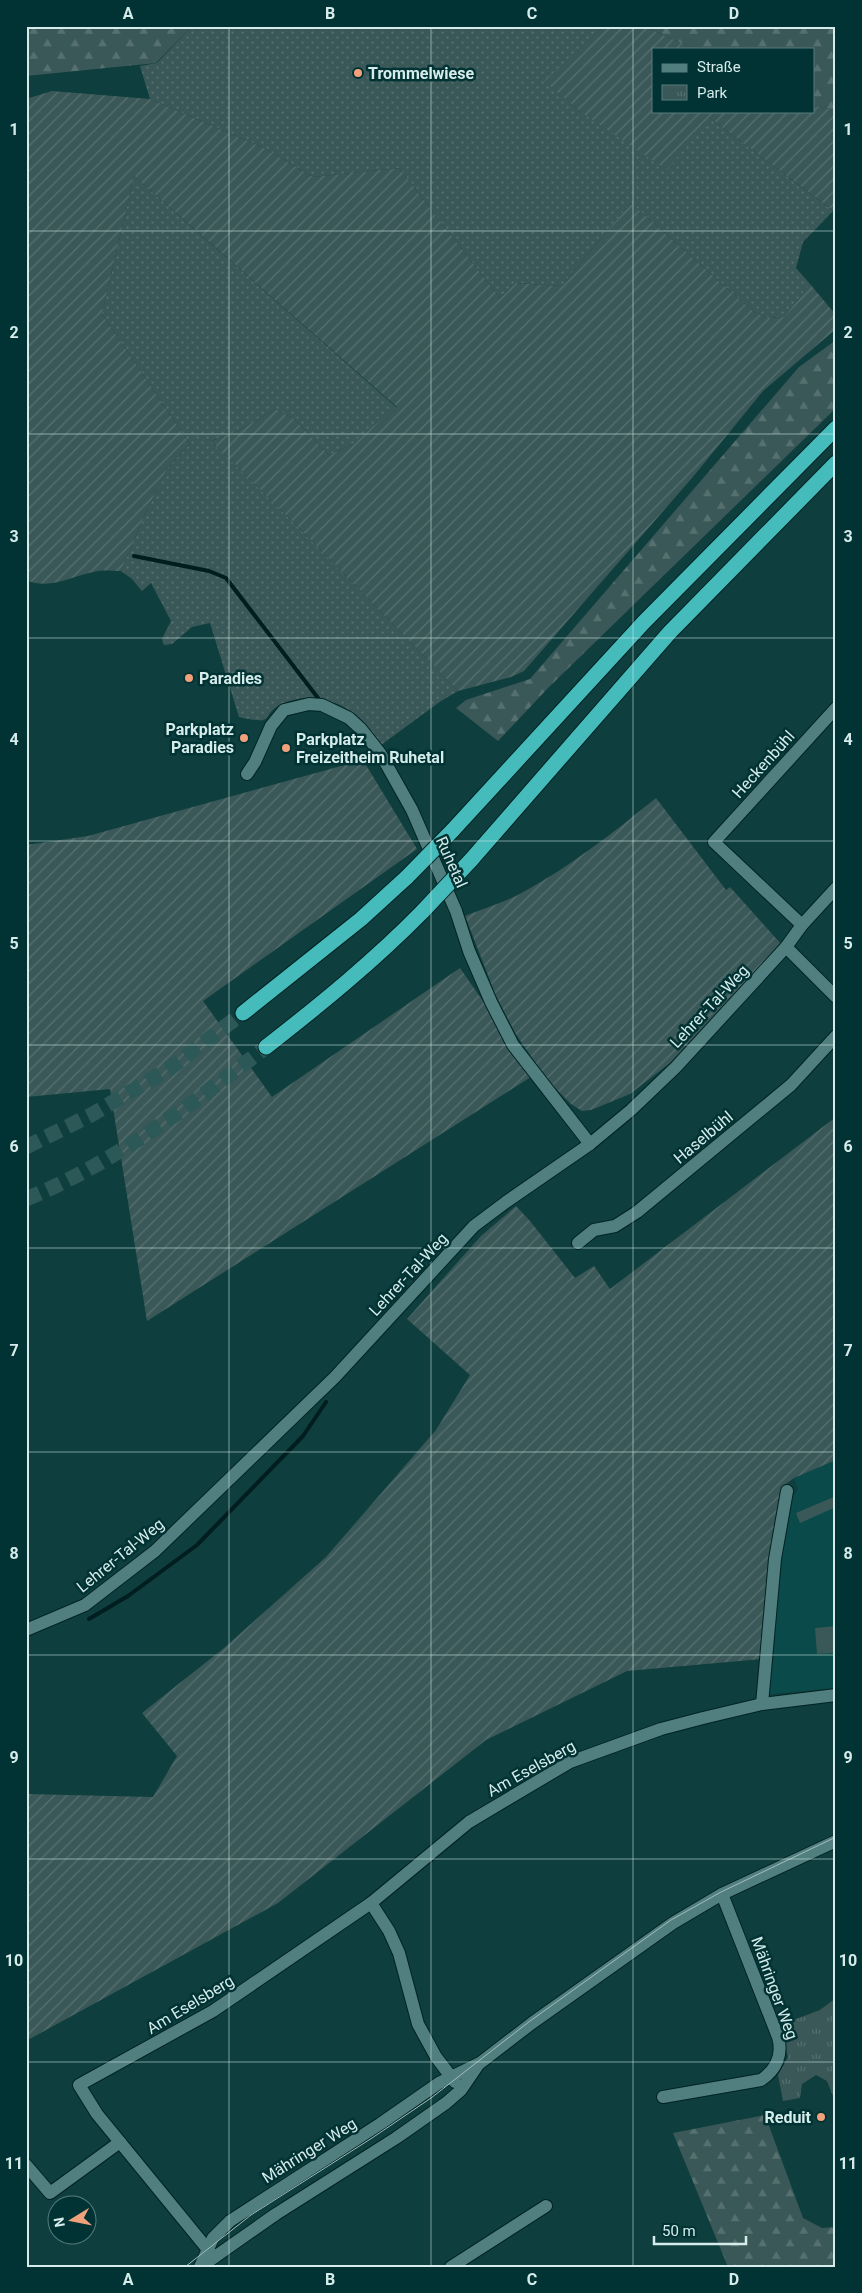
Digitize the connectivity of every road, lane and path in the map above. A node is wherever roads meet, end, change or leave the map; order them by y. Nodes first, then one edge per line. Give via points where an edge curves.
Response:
1 (836, 428) edge
2 (836, 463) edge
3 (836, 708) edge
4 (247, 774) dead end
5 (836, 888) edge
6 (802, 925) junction
7 (786, 947) junction
8 (836, 997) edge
9 (243, 1012) tunnel mouth
10 (836, 1036) edge
11 (266, 1047) tunnel mouth
12 (590, 1144) junction
13 (578, 1243) dead end
14 (787, 1491) dead end
15 (26, 1630) edge
16 (836, 1696) edge
17 (762, 1704) junction
18 (836, 1840) edge
19 (722, 1894) junction
20 (371, 1903) junction
21 (480, 2063) junction
22 (452, 2076) junction
23 (461, 2090) junction
24 (663, 2096) dead end
25 (120, 2142) junction
26 (26, 2165) edge
27 (546, 2206) dead end
28 (211, 2252) junction
29 (202, 2267) edge
30 (451, 2267) edge

1 - 9 highway, bridge via 644,622 407,877 361,919
2 - 11 highway, bridge via 670,632 423,911 330,996
3 - 6 street, Heckenbühl via 714,842
4 - 12 street, Ruhetal via 271,726 284,710 309,704 322,706 349,718 361,729 380,753 412,810 456,911 469,951 512,1045
5 - 6 street, Lehrer-Tal-Weg
6 - 7 street, Lehrer-Tal-Weg
7 - 8 street
7 - 12 street, Lehrer-Tal-Weg via 676,1066
10 - 13 street, Haselbühl via 791,1085 637,1212 615,1226 594,1230
12 - 15 street, Lehrer-Tal-Weg via 474,1226 335,1376 155,1551 85,1605
14 - 17 street via 775,1559
16 - 17 street, Am Eselsberg
17 - 20 street, Am Eselsberg via 660,1729 570,1762 469,1822
18 - 19 street, Mähringer Weg
19 - 21 street, Mähringer Weg via 653,1936
19 - 24 street, Mähringer Weg via 781,2051 767,2076 761,2080
20 - 22 street via 399,1953 418,2024 430,2047
20 - 25 street, Am Eselsberg via 212,2012 79,2086 96,2114
21 - 22 street, Mähringer Weg
21 - 23 street, Mähringer Weg
22 - 23 street
22 - 28 street, Mähringer Weg via 249,2207 222,2227
23 - 28 street, Mähringer Weg via 415,2125
25 - 26 street via 50,2194
25 - 28 street, Am Eselsberg
27 - 30 street
28 - 29 street, Mähringer Weg

